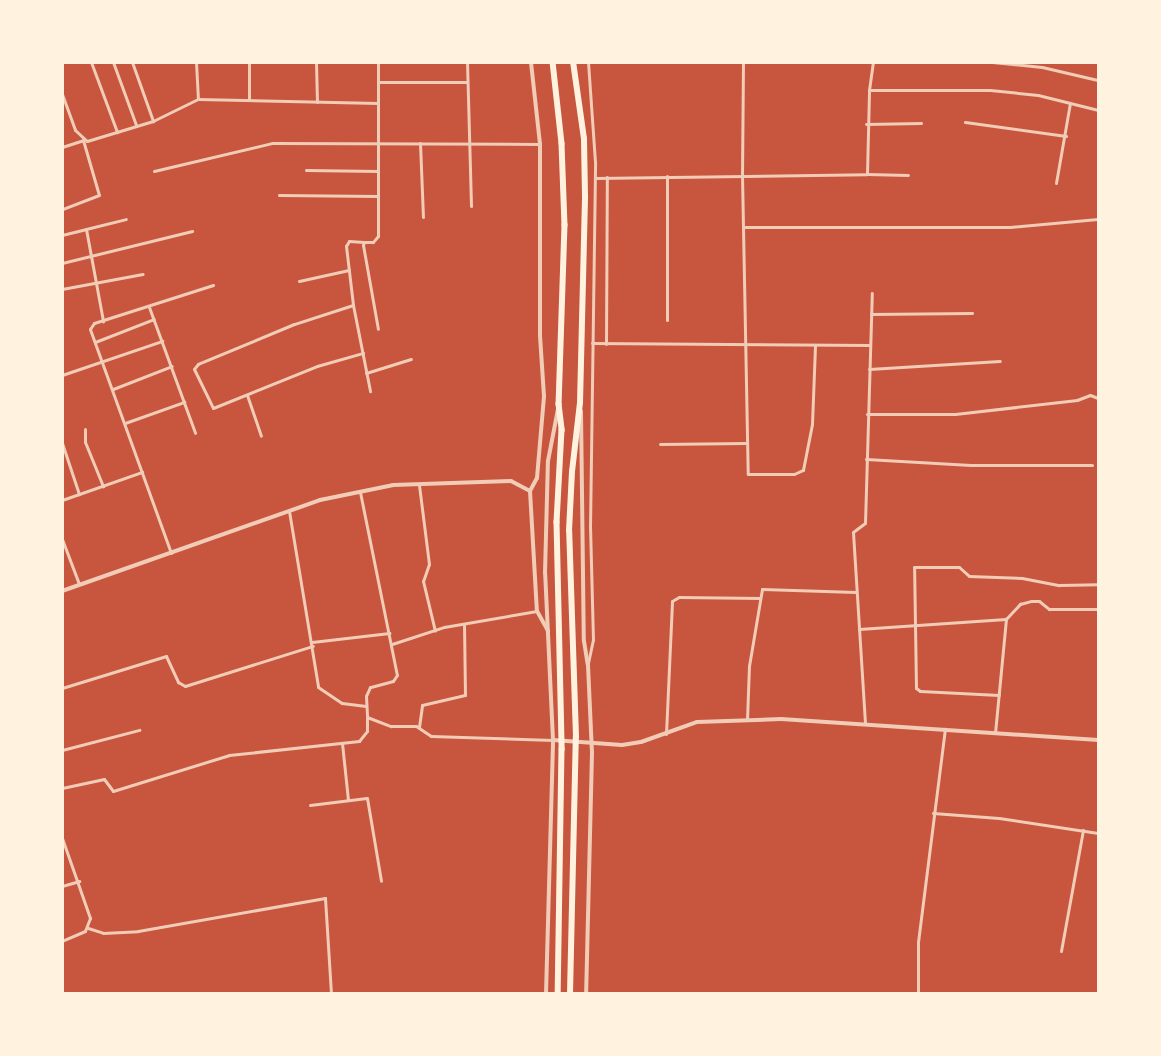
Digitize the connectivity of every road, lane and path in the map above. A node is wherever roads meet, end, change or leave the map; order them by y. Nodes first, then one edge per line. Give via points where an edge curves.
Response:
1 (91, 62) edge
2 (113, 62) edge
3 (132, 62) edge
4 (196, 62) edge
5 (249, 62) edge
6 (316, 62) edge
7 (378, 62) edge
8 (467, 62) edge
9 (531, 62) edge
10 (553, 62) edge
11 (573, 62) edge
12 (588, 62) edge
13 (743, 62) edge
14 (873, 62) edge
15 (992, 62) edge
16 (1098, 80) edge
17 (378, 82) junction
18 (467, 82) junction
19 (869, 90) junction
20 (62, 94) edge
21 (198, 99) junction
22 (249, 100) junction
23 (317, 102) junction
24 (378, 103) junction
25 (1070, 103) junction
26 (1098, 110) edge
27 (153, 120) junction
28 (965, 122) dead end
29 (920, 123) dead end
30 (866, 124) junction
31 (136, 125) junction
32 (117, 132) junction
33 (1066, 136) junction
34 (83, 140) junction
35 (378, 143) junction
36 (420, 143) junction
37 (467, 144) junction
38 (540, 144) junction
39 (62, 147) edge
40 (154, 170) dead end
41 (306, 170) dead end
42 (378, 172) junction
43 (742, 174) junction
44 (867, 174) junction
45 (908, 175) dead end
46 (667, 176) junction
47 (595, 178) junction
48 (607, 178) junction
49 (1056, 183) dead end
50 (280, 194) dead end
51 (378, 196) junction
52 (471, 206) dead end
53 (62, 209) edge
54 (423, 217) dead end
55 (126, 219) dead end
56 (1098, 219) edge
57 (744, 227) junction
58 (86, 229) junction
59 (192, 230) dead end
60 (62, 235) edge
61 (364, 242) junction
62 (92, 256) junction
63 (62, 263) edge
64 (349, 270) junction
65 (143, 274) dead end
66 (298, 281) dead end
67 (96, 284) junction
68 (213, 285) dead end
69 (62, 289) edge
70 (872, 293) dead end
71 (353, 305) junction
72 (149, 307) junction
73 (972, 313) dead end
74 (871, 314) junction
75 (154, 319) junction
76 (667, 320) dead end
77 (103, 321) junction
78 (378, 329) dead end
79 (162, 341) junction
80 (95, 342) junction
81 (592, 343) junction
82 (606, 344) junction
83 (745, 344) junction
84 (815, 345) junction
85 (870, 345) junction
86 (363, 353) junction
87 (411, 358) dead end
88 (103, 361) junction
89 (1000, 361) dead end
90 (172, 366) junction
91 (869, 369) junction
92 (366, 373) junction
93 (62, 375) edge
94 (113, 389) junction
95 (370, 391) dead end
96 (247, 395) junction
97 (1098, 398) edge
98 (184, 402) junction
99 (580, 402) junction
100 (559, 404) junction
101 (867, 414) junction
102 (125, 423) junction
103 (85, 429) dead end
104 (196, 433) dead end
105 (262, 436) dead end
106 (62, 443) edge
107 (746, 443) junction
108 (660, 444) dead end
109 (866, 459) junction
110 (1092, 465) dead end
111 (142, 472) junction
112 (419, 484) junction
113 (103, 486) junction
114 (360, 491) junction
115 (530, 491) junction
116 (79, 494) junction
117 (62, 500) edge
118 (289, 511) junction
119 (62, 539) edge
120 (171, 553) junction
121 (79, 584) junction
122 (1098, 584) edge
123 (62, 591) edge
124 (856, 592) junction
125 (760, 598) junction
126 (1098, 609) edge
127 (537, 611) junction
128 (1006, 619) junction
129 (464, 625) junction
130 (913, 626) junction
131 (859, 629) junction
132 (435, 631) junction
133 (548, 631) junction
134 (389, 633) junction
135 (312, 644) junction
136 (392, 644) junction
137 (588, 665) junction
138 (62, 688) edge
139 (999, 695) junction
140 (366, 706) junction
141 (367, 717) junction
142 (747, 720) junction
143 (865, 723) junction
144 (419, 727) junction
145 (946, 729) junction
146 (139, 730) dead end
147 (995, 733) junction
148 (666, 734) junction
149 (553, 740) junction
150 (1098, 740) edge
151 (342, 743) junction
152 (591, 744) junction
153 (62, 750) edge
154 (62, 788) edge
155 (348, 800) junction
156 (310, 805) dead end
157 (933, 813) junction
158 (1083, 830) junction
159 (1098, 833) edge
160 (62, 838) edge
161 (78, 881) junction
162 (381, 881) dead end
163 (62, 886) edge
164 (88, 928) junction
165 (62, 941) edge
166 (1061, 951) dead end
167 (331, 994) edge
168 (546, 994) edge
169 (558, 994) edge
170 (570, 994) edge
171 (586, 994) edge
172 (918, 994) edge

1 - 32 street
2 - 31 street
3 - 27 street
4 - 21 street
5 - 22 street
6 - 23 street
7 - 17 street
8 - 18 street
9 - 38 street
10 - 100 highway via 562,144 565,225
11 - 99 highway via 584,139
12 - 47 street
13 - 43 street
14 - 19 street
15 - 16 street via 1042,67
17 - 18 street
17 - 24 street
18 - 37 street
19 - 25 street via 990,90 1038,95
19 - 30 street
20 - 34 street via 75,130
21 - 22 street
21 - 27 street
22 - 23 street
23 - 24 street
24 - 35 street
25 - 26 street
25 - 33 street
27 - 31 street
28 - 33 street
29 - 30 street
30 - 44 street
31 - 32 street
32 - 34 street via 94,140
33 - 49 street
34 - 39 street
34 - 53 street via 99,195
35 - 36 street
35 - 40 street via 264,144
35 - 42 street
36 - 37 street
36 - 54 street
37 - 38 street
37 - 52 street
38 - 115 street via 540,335 544,396 536,478
41 - 42 street
42 - 51 street
43 - 44 street
43 - 46 street
43 - 57 street
44 - 45 street
46 - 48 street
46 - 76 street
47 - 48 street
47 - 81 street
48 - 82 street
50 - 51 street
51 - 61 street via 378,236 373,242
55 - 58 street
56 - 57 street via 1010,227
57 - 83 street
58 - 60 street
58 - 62 street
59 - 62 street
61 - 64 street via 347,242
61 - 78 street
62 - 63 street
62 - 67 street
64 - 66 street
64 - 71 street
65 - 67 street
67 - 69 street
67 - 77 street
68 - 72 street
70 - 74 street
71 - 86 street
71 - 96 street via 286,327 194,368 214,408
72 - 75 street
72 - 77 street
73 - 74 street
74 - 85 street
75 - 79 street
75 - 80 street
77 - 80 street via 91,326
79 - 88 street
79 - 90 street
80 - 88 street
81 - 82 street
81 - 137 street via 590,528 593,640
82 - 83 street
83 - 84 street
83 - 107 street
84 - 85 street
84 - 107 street via 812,424 803,470 794,474 748,474
85 - 91 street
86 - 92 street
86 - 96 street via 317,366
87 - 92 street
88 - 93 street
88 - 94 street
89 - 91 street
90 - 94 street
90 - 98 street
91 - 101 street
92 - 95 street
94 - 102 street
96 - 105 street
97 - 101 street via 1090,395 1077,400 954,414
98 - 102 street
98 - 104 street
99 - 137 street via 584,641
99 - 170 highway via 569,531 576,732
100 - 133 street via 548,462 545,573
100 - 169 highway via 562,430 557,533 562,749
101 - 109 street
102 - 111 street
103 - 113 street via 85,442
106 - 116 street
107 - 108 street
109 - 110 street via 971,465
109 - 124 street via 865,525 853,532
111 - 113 street
111 - 120 street
112 - 114 street
112 - 115 street via 511,481
112 - 132 street via 429,564 423,581
113 - 116 street
114 - 118 street
114 - 134 street
115 - 127 street
116 - 117 street
118 - 120 street
118 - 135 street
119 - 121 street
120 - 121 street
121 - 123 street
122 - 130 street via 1059,585 1022,578 970,576 959,567 916,566 912,571
124 - 125 street via 767,587 762,589
124 - 131 street
125 - 142 street via 749,666
125 - 148 street via 679,596 672,601
126 - 128 street via 1049,609 1039,601 1031,601 1020,604
127 - 129 street
127 - 133 street
128 - 130 street
128 - 139 street
129 - 132 street
129 - 144 street via 465,695 422,705
130 - 131 street
130 - 139 street via 917,690
131 - 143 street
132 - 136 street
133 - 149 street
134 - 135 street
134 - 136 street
135 - 138 street via 185,686 178,682 166,656
135 - 140 street via 320,690 347,704
136 - 140 street via 396,678 370,687
137 - 152 street
139 - 147 street
140 - 141 street
141 - 144 street via 391,726
141 - 151 street via 367,731 363,739
142 - 143 street
142 - 148 street via 697,722
143 - 145 street
144 - 149 street via 431,736
145 - 147 street
145 - 157 street
146 - 153 street
147 - 150 street
148 - 152 street via 622,745
149 - 152 street
149 - 168 street
151 - 154 street via 229,755 113,791 104,779
151 - 155 street
152 - 171 street
155 - 156 street
155 - 162 street via 368,799
157 - 158 street
157 - 172 street via 918,942
158 - 159 street
158 - 166 street
160 - 161 street
161 - 163 street
161 - 164 street via 90,918
164 - 165 street
164 - 167 street via 103,934 138,931 325,898

